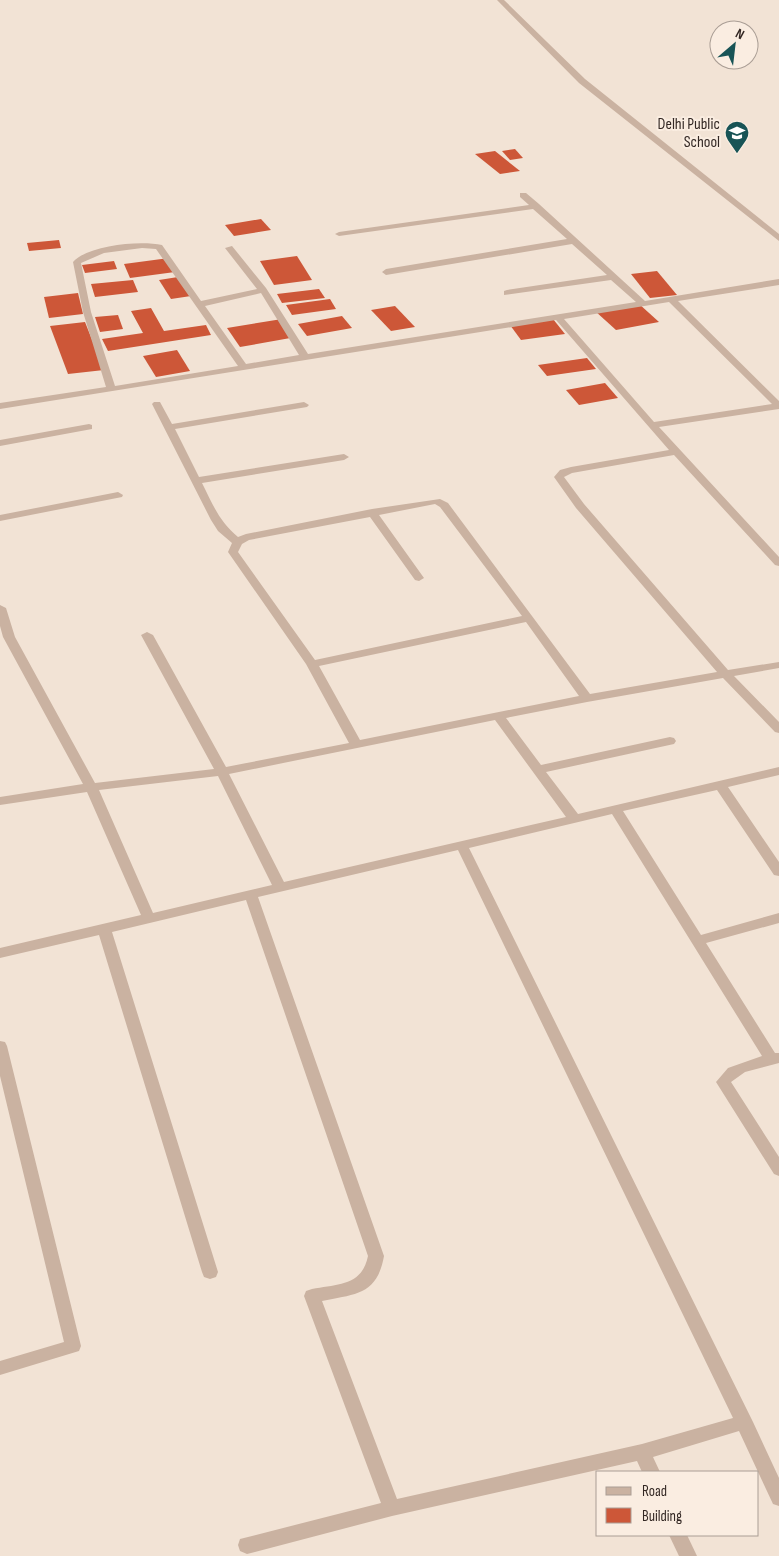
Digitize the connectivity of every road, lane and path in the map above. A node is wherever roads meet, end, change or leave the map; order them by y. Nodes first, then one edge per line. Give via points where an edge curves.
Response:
1 (500, 0) edge
2 (523, 195) dead end
3 (536, 206) junction
4 (339, 234) dead end
5 (779, 238) edge
6 (572, 241) junction
7 (229, 248) dead end
8 (386, 272) dead end
9 (613, 277) junction
10 (779, 282) edge
11 (264, 290) junction
12 (507, 293) dead end
13 (671, 299) junction
14 (642, 303) junction
15 (200, 304) junction
16 (557, 316) junction
17 (305, 357) junction
18 (244, 368) junction
19 (111, 388) junction
20 (157, 404) dead end
21 (304, 405) dead end
22 (0, 406) edge
23 (779, 406) edge
24 (652, 425) junction
25 (170, 427) junction
26 (89, 428) dead end
27 (0, 443) edge
28 (675, 452) junction
29 (344, 458) dead end
30 (196, 481) junction
31 (118, 495) dead end
32 (372, 512) junction
33 (0, 518) edge
34 (238, 542) junction
35 (779, 564) edge
36 (420, 578) dead end
37 (0, 608) edge
38 (528, 618) junction
39 (147, 635) dead end
40 (312, 664) junction
41 (779, 665) edge
42 (726, 675) junction
43 (586, 698) junction
44 (498, 716) junction
45 (779, 729) edge
46 (670, 741) dead end
47 (356, 745) junction
48 (537, 770) junction
49 (779, 771) edge
50 (222, 772) junction
51 (720, 785) junction
52 (91, 787) junction
53 (0, 801) edge
54 (616, 810) junction
55 (574, 819) junction
56 (462, 846) junction
57 (779, 872) edge
58 (280, 888) junction
59 (251, 894) junction
60 (779, 918) edge
61 (149, 919) junction
62 (104, 929) junction
63 (696, 941) junction
64 (0, 953) edge
65 (0, 1046) edge
66 (775, 1059) edge
67 (779, 1168) edge
68 (210, 1272) dead end
69 (0, 1368) edge
70 (744, 1422) junction
71 (642, 1452) junction
72 (651, 1471) edge
73 (779, 1498) edge
74 (392, 1508) junction
75 (678, 1536) edge
76 (247, 1545) dead end
77 (688, 1556) edge

1 - 5 street via 582,81
2 - 3 street
3 - 4 street
3 - 6 street
6 - 8 street
6 - 9 street
7 - 11 street
9 - 12 street
9 - 14 street
10 - 13 street
11 - 15 street
11 - 17 street
13 - 14 street
13 - 23 street
14 - 16 street
15 - 18 street
15 - 19 street via 158,247 140,245 79,259 87,312
16 - 17 street
16 - 24 street
17 - 18 street
18 - 19 street
19 - 22 street
20 - 25 street
21 - 25 street
23 - 24 street
24 - 28 street
25 - 30 street
26 - 27 street
28 - 35 street
28 - 42 street via 571,470 560,477 580,506
29 - 30 street
30 - 34 street via 216,520
31 - 33 street
32 - 34 street via 246,537
32 - 36 street
32 - 38 street via 441,502
34 - 40 street via 233,552
37 - 52 street via 9,637
38 - 40 street
38 - 43 street
39 - 50 street
40 - 47 street
41 - 42 street
42 - 43 street
42 - 45 street
43 - 44 street
44 - 47 street
44 - 48 street
46 - 48 street
47 - 50 street
48 - 55 street
49 - 51 street
50 - 52 street
50 - 58 street
51 - 54 street
51 - 57 street
52 - 53 street
52 - 61 street
54 - 55 street
54 - 63 street
55 - 56 street
56 - 58 street
56 - 70 street
58 - 59 street
59 - 61 street
59 - 74 street via 376,1256 373,1272 357,1287 312,1296
60 - 63 street
61 - 62 street
62 - 64 street
62 - 68 street
63 - 66 street
65 - 69 street via 73,1346
66 - 67 street via 734,1070 724,1082
70 - 71 street
70 - 73 street
71 - 72 street
71 - 74 street
74 - 76 street
75 - 77 street

